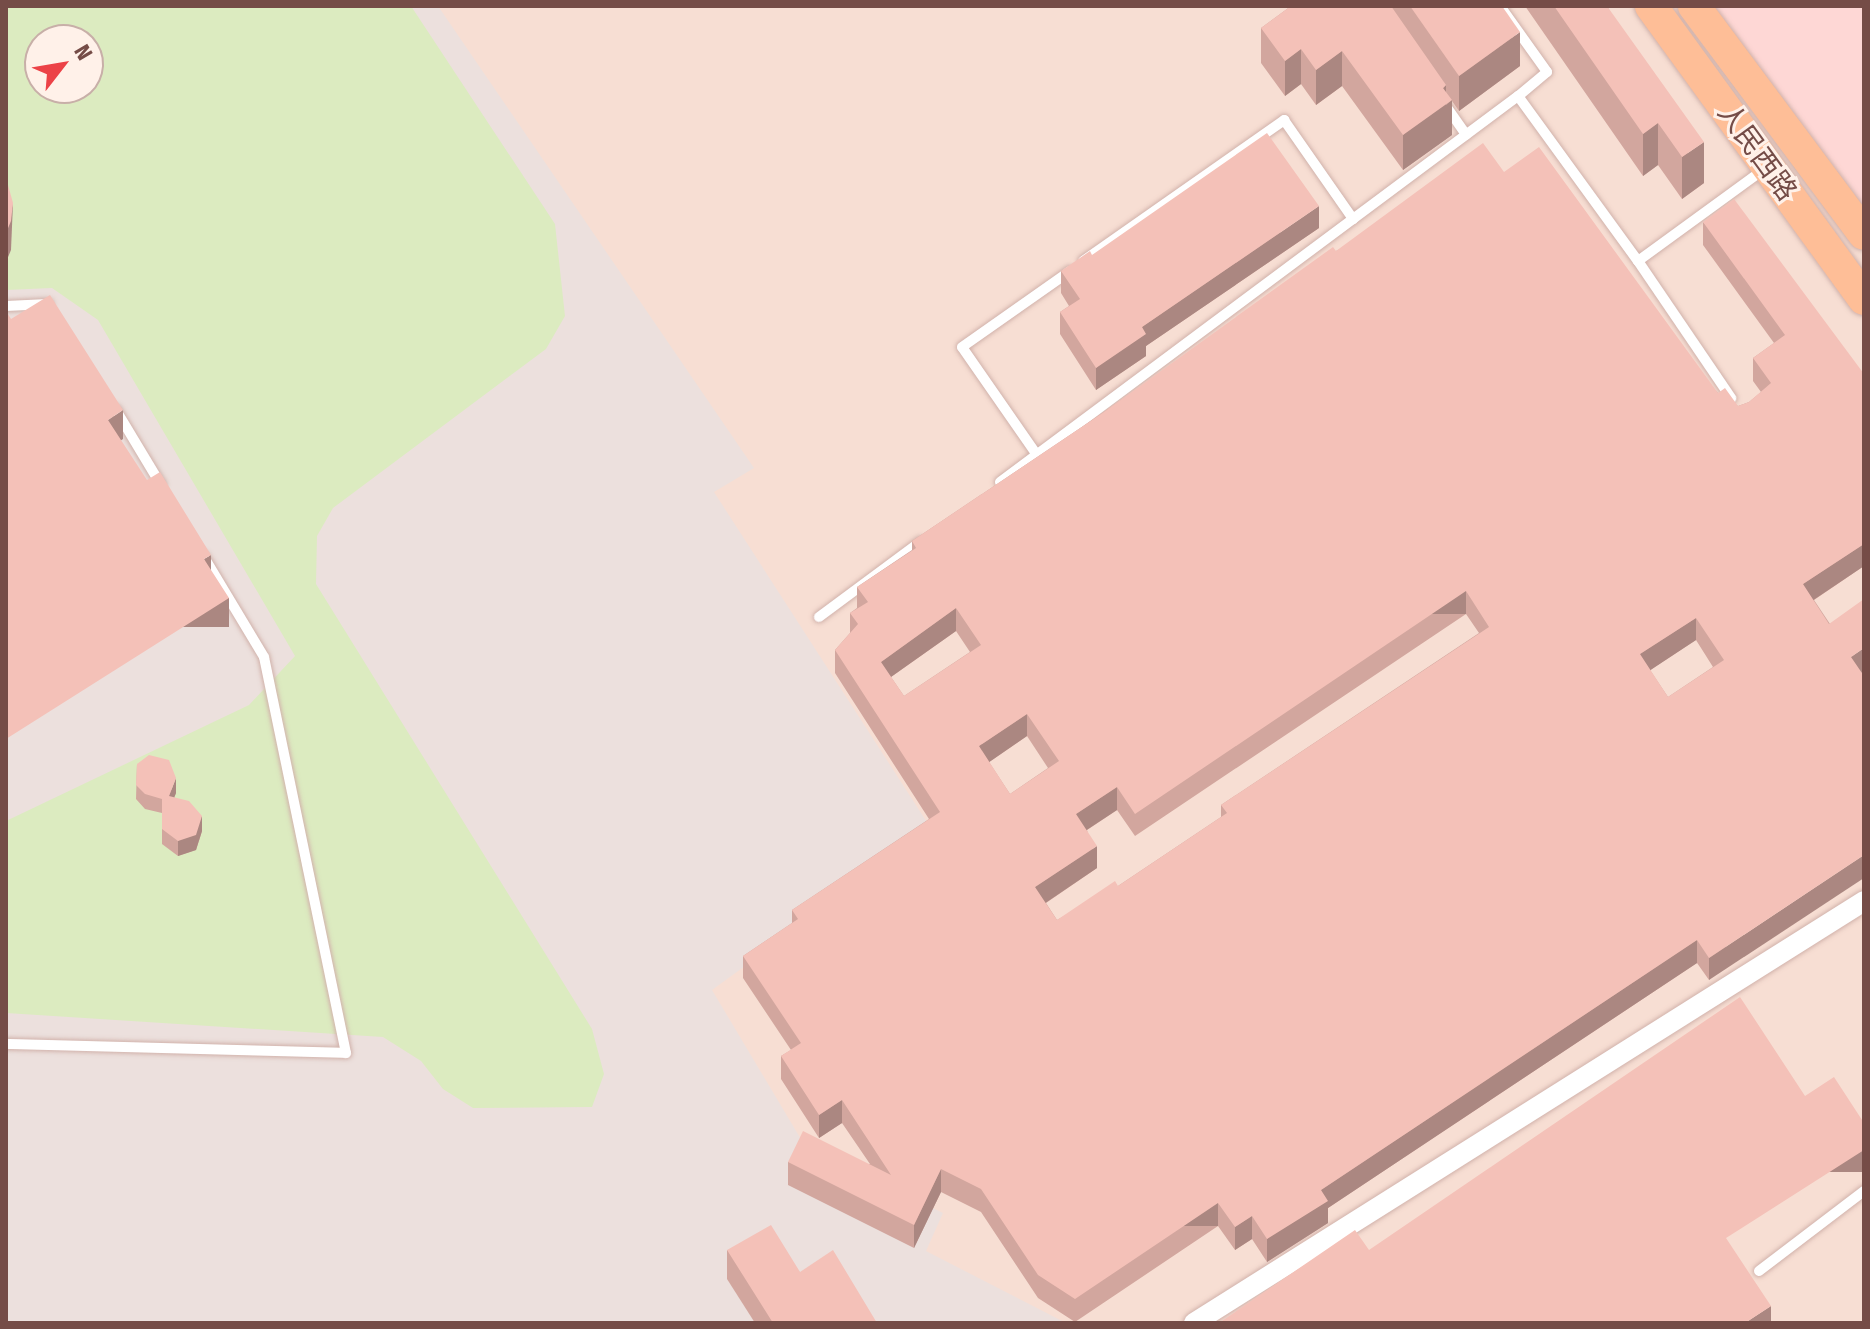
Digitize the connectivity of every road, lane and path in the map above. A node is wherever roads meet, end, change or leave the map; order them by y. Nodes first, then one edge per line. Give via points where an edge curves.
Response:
1 (1500, 6) edge
2 (1651, 6) edge
3 (1694, 6) edge
4 (1439, 96) edge
5 (1518, 96) junction
6 (1466, 135) junction
7 (1768, 167) junction
8 (1353, 219) junction
9 (1864, 234) edge
10 (1638, 261) junction
11 (1864, 299) edge
12 (6, 306) edge
13 (60, 317) edge
14 (109, 399) edge
15 (1736, 405) edge
16 (1037, 455) junction
17 (986, 493) edge
18 (166, 494) edge
19 (935, 531) edge
20 (199, 548) edge
21 (819, 617) dead end
22 (1864, 901) edge
23 (6, 1044) edge
24 (1864, 1191) edge
25 (1759, 1271) dead end
26 (1194, 1323) edge

1 - 5 lane via 1547,72
2 - 7 main road, 人民西路
3 - 9 main road, 人民西路
4 - 6 lane
5 - 6 lane
5 - 10 lane
6 - 8 lane
7 - 10 lane
7 - 11 main road, 人民西路
8 - 16 lane
8 - 16 lane via 1284,120 962,347
10 - 15 lane
12 - 13 lane via 52,303
14 - 18 lane
16 - 17 lane
19 - 21 lane
20 - 23 lane via 264,657 346,1053
22 - 26 street
24 - 25 lane

